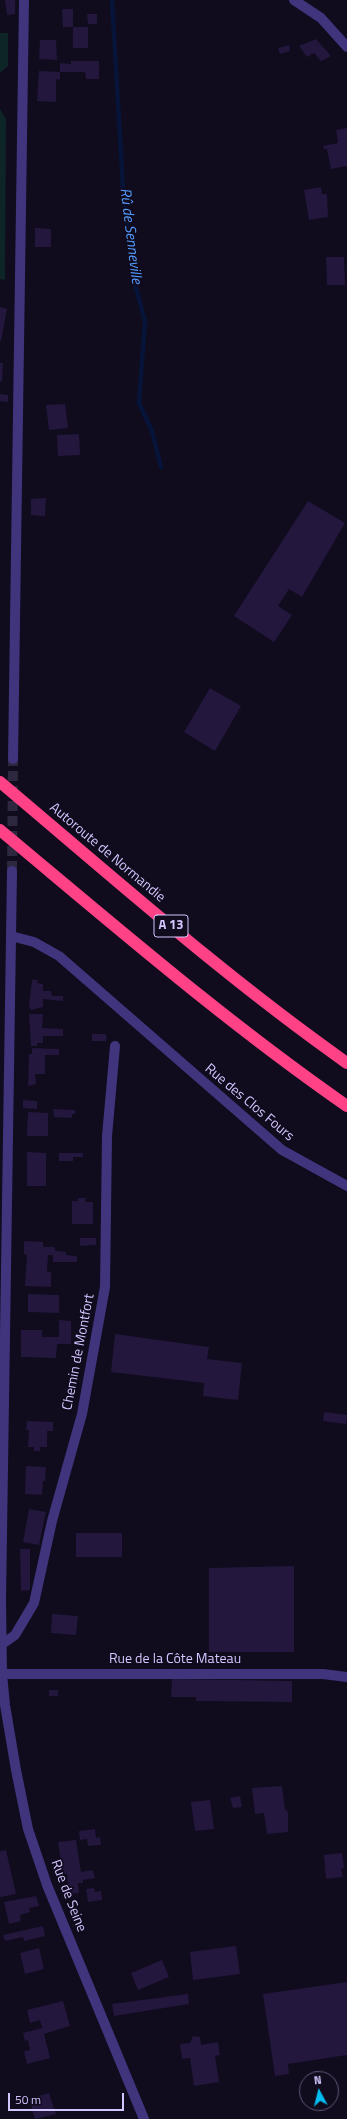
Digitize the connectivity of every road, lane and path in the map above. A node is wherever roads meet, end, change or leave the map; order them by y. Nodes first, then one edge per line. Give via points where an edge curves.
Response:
1 (24, 0) edge
2 (294, 0) edge
3 (347, 47) edge
4 (13, 759) tunnel mouth
5 (0, 782) edge
6 (0, 830) edge
7 (12, 871) tunnel mouth
8 (11, 936) junction
9 (115, 1046) dead end
10 (347, 1062) edge
11 (347, 1106) edge
12 (347, 1186) edge
13 (1, 1645) junction
14 (1, 1674) edge
15 (347, 1677) edge
16 (144, 2119) edge

1 - 4 street
2 - 3 street via 321,18
5 - 10 highway, Autoroute de Normandie / A 13 via 201,952 299,1029
6 - 11 highway, A 13 via 282,1061
7 - 8 street, Rue de Seine
8 - 12 street, Rue des Clos Fours via 23,938 48,949 282,1150
8 - 13 street, Rue de Seine
9 - 13 street, Chemin de Montfort via 107,1136 105,1287 82,1414 52,1521 34,1603 15,1636
13 - 14 street, Rue de Seine
14 - 15 street, Rue de la Côte Mateau via 323,1674
14 - 16 street, Rue de Seine via 28,1829 47,1885

